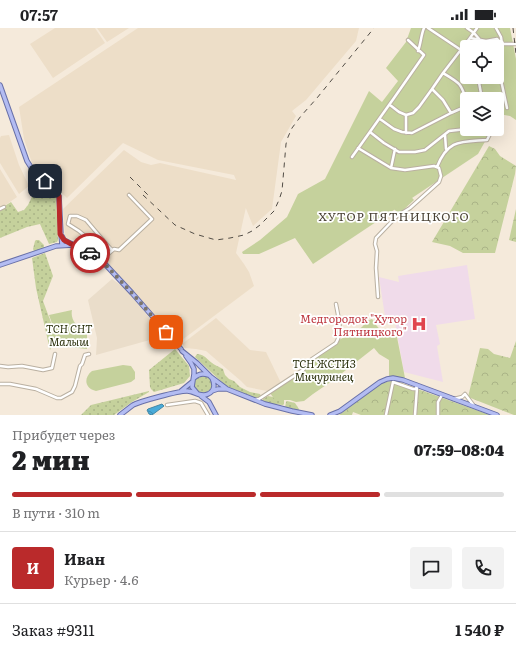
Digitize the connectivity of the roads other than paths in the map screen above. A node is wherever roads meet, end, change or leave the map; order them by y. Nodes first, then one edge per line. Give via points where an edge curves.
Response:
1 (424, 28) edge
2 (428, 28) edge
3 (467, 28) edge
4 (477, 28) edge
5 (496, 28) edge
6 (474, 33) junction
7 (470, 38) joint
8 (408, 40) dead end
9 (480, 40) joint
10 (501, 40) edge
11 (504, 44) edge
12 (516, 44) edge
13 (460, 49) edge
14 (418, 51) junction
15 (460, 51) edge
16 (443, 73) junction
17 (501, 84) edge
18 (0, 85) edge
19 (432, 89) junction
20 (464, 92) edge
21 (390, 105) junction
22 (507, 108) dead end
23 (460, 109) edge
24 (451, 113) junction
25 (406, 115) junction
26 (380, 119) junction
27 (460, 130) edge
28 (370, 132) junction
29 (406, 133) junction
30 (444, 135) junction
31 (488, 136) edge
32 (358, 148) junction
33 (395, 149) junction
34 (446, 149) junction
35 (352, 157) dead end
36 (438, 167) junction
37 (390, 168) junction
38 (128, 195) dead end
39 (4, 206) dead end
40 (0, 209) edge
41 (60, 234) junction
42 (62, 245) junction
43 (73, 245) junction
44 (56, 246) junction
45 (108, 246) junction
46 (112, 250) junction
47 (101, 260) junction
48 (0, 265) edge
49 (378, 297) dead end
50 (336, 304) dead end
51 (182, 350) junction
52 (55, 354) dead end
53 (89, 354) dead end
54 (0, 366) edge
55 (210, 376) junction
56 (193, 380) junction
57 (0, 384) edge
58 (417, 385) junction
59 (227, 388) junction
60 (179, 392) junction
61 (211, 392) junction
62 (199, 395) junction
63 (442, 395) junction
64 (454, 399) junction
65 (195, 400) junction
66 (255, 400) junction
67 (167, 405) dead end
68 (212, 407) junction
69 (475, 407) junction
70 (121, 415) edge
71 (208, 415) edge
72 (216, 415) edge
73 (312, 415) edge
74 (330, 415) edge
75 (386, 415) edge
76 (415, 415) edge
77 (438, 415) edge
78 (498, 415) edge

1 - 14 street
2 - 13 street
3 - 6 street
4 - 6 street
5 - 10 street
6 - 7 street
6 - 9 street
7 - 9 street
8 - 14 street
11 - 12 street
14 - 21 street via 424,55
15 - 16 street
16 - 19 street
16 - 20 street via 459,82
17 - 22 street
18 - 41 main road via 26,161 59,196
19 - 24 street
19 - 25 street via 413,113
21 - 25 street
21 - 26 street
23 - 24 street
24 - 29 street via 412,133
25 - 29 street
26 - 28 street
26 - 29 street via 394,129
27 - 30 street
28 - 32 street
28 - 33 street
30 - 33 street via 425,150 399,152
30 - 34 street
31 - 34 street via 487,140 457,143
32 - 35 street
32 - 37 street
33 - 37 street
34 - 36 street
36 - 37 street via 405,170
36 - 49 street via 441,176 439,182 376,238
38 - 46 street via 152,218 119,250
39 - 40 street
41 - 42 main road
41 - 43 main road
41 - 44 main road
42 - 43 main road
42 - 44 main road
43 - 47 main road via 83,248
44 - 48 main road
45 - 45 street via 98,248 68,224 70,216 86,220
45 - 46 street
46 - 47 street
47 - 51 main road
50 - 66 street via 340,326 336,343 312,359 303,370
51 - 55 main road
51 - 56 main road via 193,366
52 - 54 street via 52,368 43,370 22,366
53 - 57 street via 85,355 80,366 72,392 61,398 29,387
55 - 56 main road via 201,374
55 - 59 main road
55 - 61 main road via 214,386
56 - 60 main road
56 - 62 main road via 192,387
58 - 63 main road
58 - 74 main road via 393,378 387,379
58 - 75 street via 416,389 413,389 393,382
58 - 76 street
59 - 61 main road
59 - 66 main road
60 - 62 main road via 189,391
60 - 70 main road via 133,405
61 - 62 main road
61 - 68 main road
62 - 65 street
62 - 68 main road
63 - 64 main road
63 - 77 street via 438,402
64 - 69 main road
64 - 69 street via 464,394
65 - 67 street
65 - 71 street via 201,403
66 - 73 main road
68 - 72 main road
69 - 78 main road

